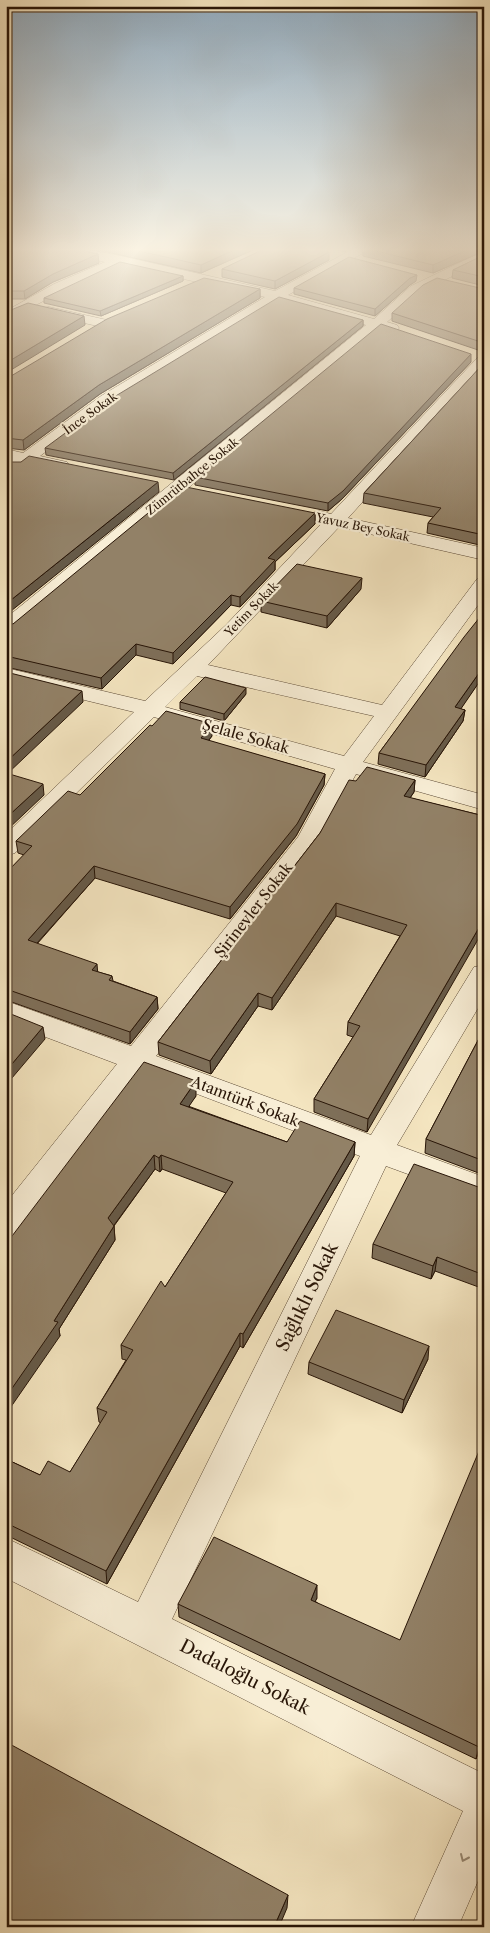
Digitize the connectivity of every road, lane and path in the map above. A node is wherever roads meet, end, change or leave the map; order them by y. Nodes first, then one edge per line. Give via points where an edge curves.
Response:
1 (207, 339) edge
2 (359, 339) edge
3 (475, 356) edge
4 (6, 454) edge
5 (26, 460) junction
6 (73, 469) edge
7 (6, 472) edge
8 (158, 485) edge
9 (186, 490) junction
10 (306, 515) edge
11 (335, 520) junction
12 (484, 554) edge
13 (484, 583) edge
14 (6, 629) edge
15 (191, 668) junction
16 (6, 674) edge
17 (149, 709) junction
18 (388, 712) junction
19 (349, 765) junction
20 (484, 803) edge
21 (6, 848) edge
22 (484, 974) edge
23 (6, 1011) edge
24 (137, 1060) junction
25 (378, 1151) junction
26 (484, 1190) edge
27 (6, 1227) edge
28 (6, 1557) edge
29 (147, 1628) junction
30 (484, 1798) edge
31 (484, 1814) edge
32 (434, 1927) edge

1 - 5 street, İnce Sokak via 107,399
2 - 9 street, Zümrütbahçe Sokak
3 - 11 street, Yetim Sokak via 442,407
4 - 5 street
5 - 6 street
5 - 7 street, İnce Sokak
8 - 9 street
9 - 14 street, Zümrütbahçe Sokak
10 - 11 street, Yavuz Bey Sokak
11 - 12 street, Yavuz Bey Sokak
11 - 15 street, Yetim Sokak via 233,629
13 - 18 street, Şirinevler Sokak
15 - 17 street, Yetim Sokak
15 - 18 street
16 - 17 street, Şelale Sokak
17 - 19 street, Şelale Sokak
17 - 21 street, Yetim Sokak
18 - 19 street, Şirinevler Sokak
19 - 20 street, Şelale Sokak
19 - 24 street, Şirinevler Sokak via 309,839
22 - 25 street, Sağlıklı Sokak
23 - 24 street, Atamtürk Sokak
24 - 25 street, Atamtürk Sokak
24 - 27 street, Şirinevler Sokak
25 - 26 street, Atamtürk Sokak
25 - 29 street, Sağlıklı Sokak
28 - 29 street, Dadaloğlu Sokak
29 - 30 street, Dadaloğlu Sokak
31 -> 32 street

